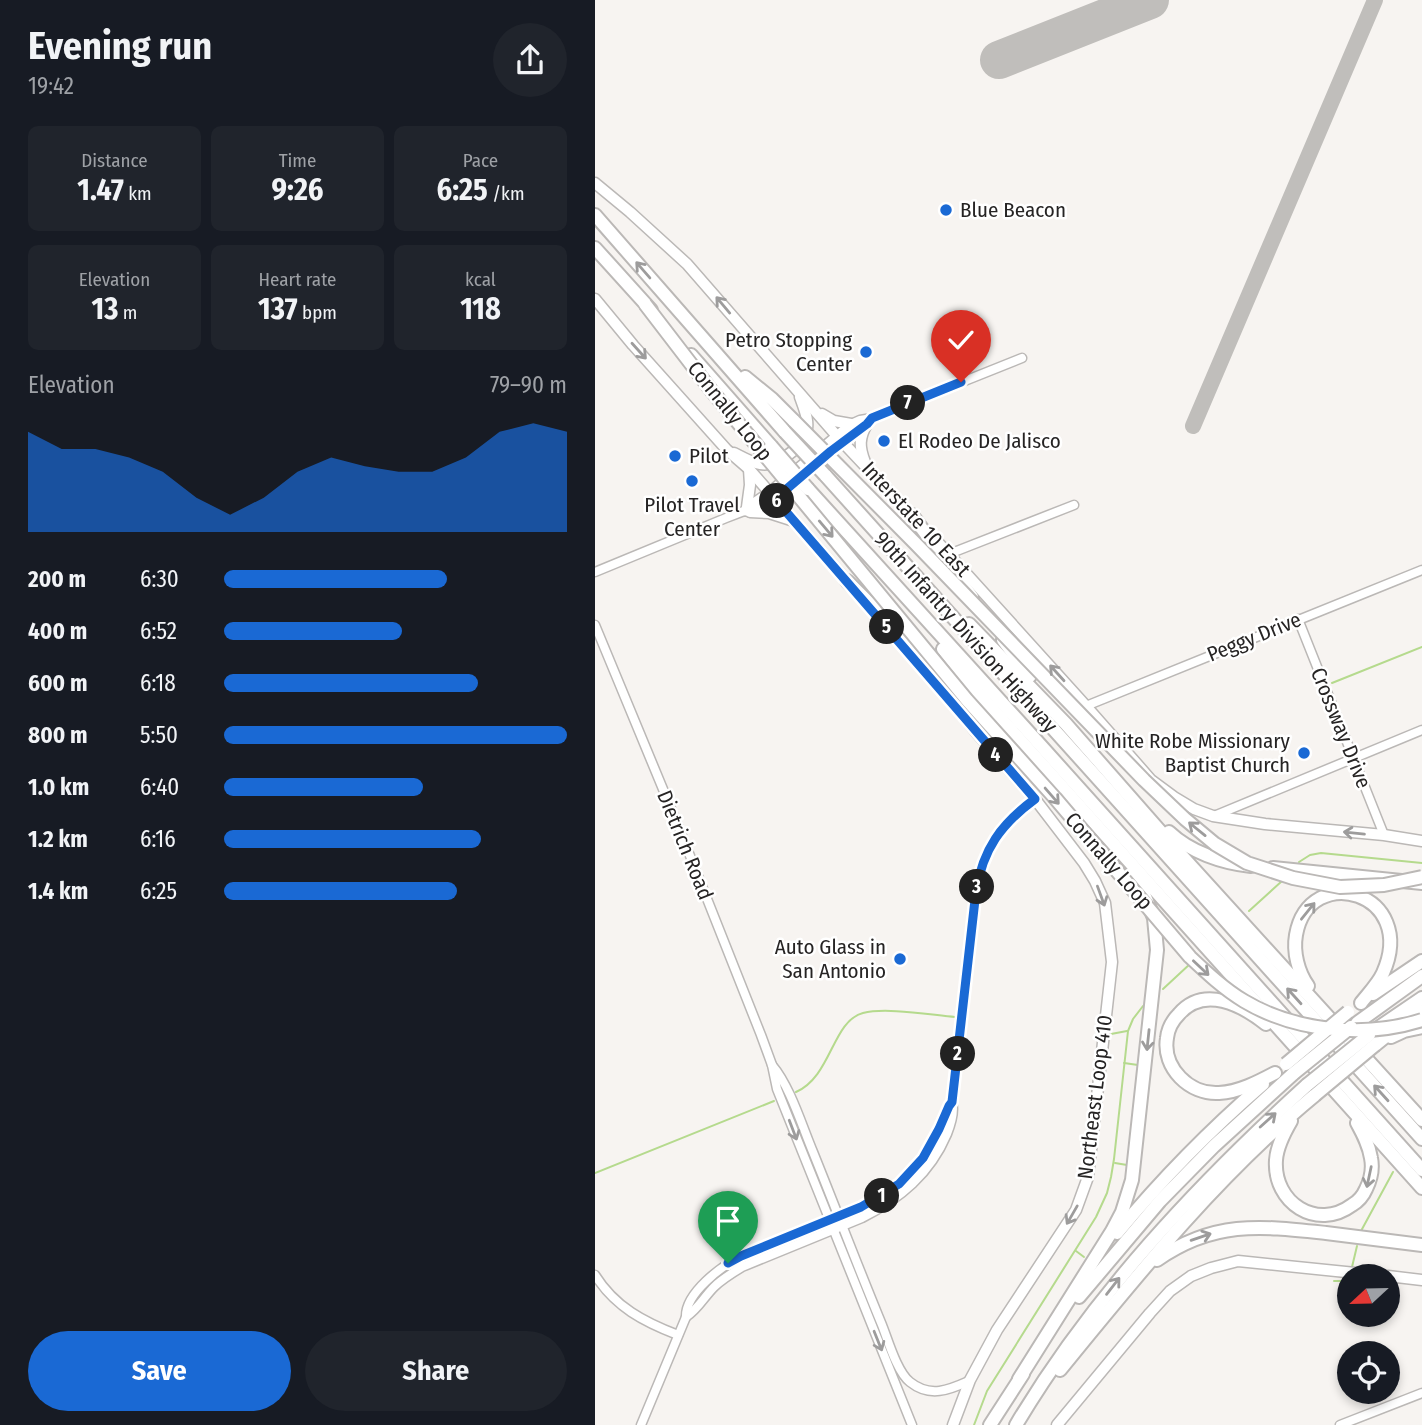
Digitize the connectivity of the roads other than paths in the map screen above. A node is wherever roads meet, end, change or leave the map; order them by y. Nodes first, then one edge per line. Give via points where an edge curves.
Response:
1 (595, 183) edge
2 (595, 215) edge
3 (595, 248) edge
4 (595, 299) edge
5 (645, 304) junction
6 (717, 354) junction
7 (1022, 358) dead end
8 (796, 388) junction
9 (812, 407) junction
10 (869, 421) junction
11 (851, 424) junction
12 (839, 438) junction
13 (727, 450) junction
14 (866, 466) junction
15 (749, 469) junction
16 (772, 495) junction
17 (1074, 505) dead end
18 (747, 510) junction
19 (912, 515) junction
20 (795, 521) junction
21 (877, 532) junction
22 (854, 540) junction
23 (949, 554) junction
24 (1422, 570) edge
25 (595, 572) edge
26 (847, 581) junction
27 (1297, 620) junction
28 (595, 625) edge
29 (1086, 706) junction
30 (1066, 724) junction
31 (1422, 730) edge
32 (1353, 758) junction
33 (1044, 768) junction
34 (1124, 788) junction
35 (1035, 799) junction
36 (1213, 816) junction
37 (1384, 835) junction
38 (1422, 841) edge
39 (1124, 857) junction
40 (1422, 877) edge
41 (1422, 883) edge
42 (1422, 961) edge
43 (1422, 976) edge
44 (1422, 998) edge
45 (1361, 1003) junction
46 (1422, 1011) edge
47 (1328, 1015) junction
48 (1352, 1017) junction
49 (1422, 1020) edge
50 (1422, 1027) edge
51 (1289, 1040) junction
52 (1372, 1040) junction
53 (772, 1065) junction
54 (1290, 1068) junction
55 (1275, 1073) junction
56 (1311, 1090) junction
57 (1337, 1094) junction
58 (1405, 1101) junction
59 (952, 1102) junction
60 (1304, 1104) junction
61 (1422, 1108) edge
62 (1422, 1120) edge
63 (1422, 1139) edge
64 (1422, 1170) edge
65 (1422, 1188) edge
66 (838, 1216) junction
67 (829, 1219) junction
68 (842, 1226) junction
69 (833, 1230) junction
70 (1422, 1245) edge
71 (1090, 1266) junction
72 (1142, 1270) junction
73 (1337, 1271) edge
74 (595, 1276) edge
75 (1400, 1277) edge
76 (1422, 1280) edge
77 (686, 1317) junction
78 (678, 1335) junction
79 (905, 1377) junction
80 (1019, 1380) junction
81 (969, 1381) junction
82 (894, 1382) junction
83 (1422, 1393) edge
84 (1017, 1424) edge
85 (641, 1425) edge
86 (912, 1425) edge
87 (953, 1425) edge
88 (990, 1425) edge
89 (1057, 1425) edge
90 (1341, 1425) edge

8 -> 1 main road, Interstate 10 East via 687,264
6 -> 2 highway, 90th Infantry Division Highway
3 - 5 highway, 90th Infantry Division Highway
4 -> 13 main road
5 - 22 highway, 90th Infantry Division Highway, bridge
5 -> 49 highway, Connally Loop, bridge via 967,700 1211,977 1247,1003 1310,1025 1357,1030
6 - 21 highway, 90th Infantry Division Highway, bridge
40 -> 6 highway, bridge via 1340,887 1247,863 1215,844 1144,780 772,399
7 - 10 street
8 - 9 main road, Interstate 10 East
8 - 13 main road via 807,413 807,434 792,451 780,461 761,465
9 - 11 main road via 828,418
9 - 12 main road, Interstate 10 East
10 - 11 street
10 - 12 street
10 - 14 main road via 859,442
11 - 12 street
12 - 14 main road, Interstate 10 East
12 - 16 street
13 - 15 main road
14 - 19 main road, Interstate 10 East
15 - 16 main road
15 - 18 main road
16 - 18 street
16 - 20 main road
17 - 23 street
18 - 20 main road
18 - 25 street
19 - 23 main road, Interstate 10 East
19 - 30 highway
20 - 26 main road
21 - 30 highway
63 -> 21 highway, 90th Infantry Division Highway
22 - 33 highway
22 - 64 highway, 90th Infantry Division Highway
29 -> 23 main road, Interstate 10 East
24 - 27 street, Peggy Drive
26 - 33 highway via 927,662
26 - 35 main road
27 - 29 street, Peggy Drive
27 - 32 street, Crossway Drive
28 - 53 street, Dietrich Road
29 - 36 main road, Interstate 10 East via 1151,780
30 - 34 highway
31 - 32 street
32 - 36 street
32 - 37 street, Crossway Drive
33 - 39 highway
34 - 41 highway via 1175,838 1210,858 1244,866
34 - 47 highway
35 - 59 street via 1007,823 981,869
35 -> 81 main road, Northeast Loop 410 via 1084,863 1105,903 1112,962 1093,1143 1088,1177 1076,1210
37 -> 36 main road
37 - 38 main road
39 - 51 highway
39 -> 71 highway via 1154,918 1157,950 1132,1180 1122,1212
42 - 45 highway
43 - 48 highway
44 - 52 highway
47 -> 45 highway via 1304,981 1295,947 1303,914 1328,895 1363,897 1382,913 1390,930 1391,949 1383,974
45 - 48 highway
46 - 52 highway
47 - 58 highway
48 - 54 highway, bridge
50 - 52 highway
51 - 55 highway via 1254,1014 1218,999 1185,1007 1169,1031 1170,1062 1192,1088 1219,1093
51 - 57 highway
52 - 56 highway, bridge
53 - 66 street, Dietrich Road via 796,1111
53 -> 67 street, Dietrich Road via 777,1089
54 - 55 highway
54 - 80 highway via 1160,1200 1087,1286
55 - 71 highway via 1167,1178
56 - 60 highway
84 -> 56 highway via 1074,1337 1150,1243 1255,1132
57 -> 60 highway via 1368,1144 1372,1171 1364,1195 1342,1212 1317,1214 1297,1207 1277,1179 1280,1142
57 - 65 highway
58 - 61 highway
58 - 62 highway
59 - 66 street via 913,1170 885,1194
59 - 68 street via 943,1144 921,1176 886,1206
60 - 72 highway via 1226,1177
66 - 67 street
66 - 68 street, Dietrich Road
67 - 69 street, Dietrich Road
67 - 77 street via 728,1263 697,1292
68 - 69 street
68 - 79 street, Dietrich Road
69 - 77 street via 730,1274
69 -> 82 street, Dietrich Road
72 -> 70 highway via 1188,1241 1249,1227
71 - 80 highway
72 - 84 highway
73 - 89 main road via 1238,1261 1191,1276 1150,1313
74 - 78 street via 625,1309
75 - 76 main road
77 - 78 street
78 - 85 street
79 - 81 street via 930,1391 947,1391
79 - 82 street
80 - 88 highway
81 - 87 main road, Northeast Loop 410
82 - 86 street, Dietrich Road
83 - 90 street

